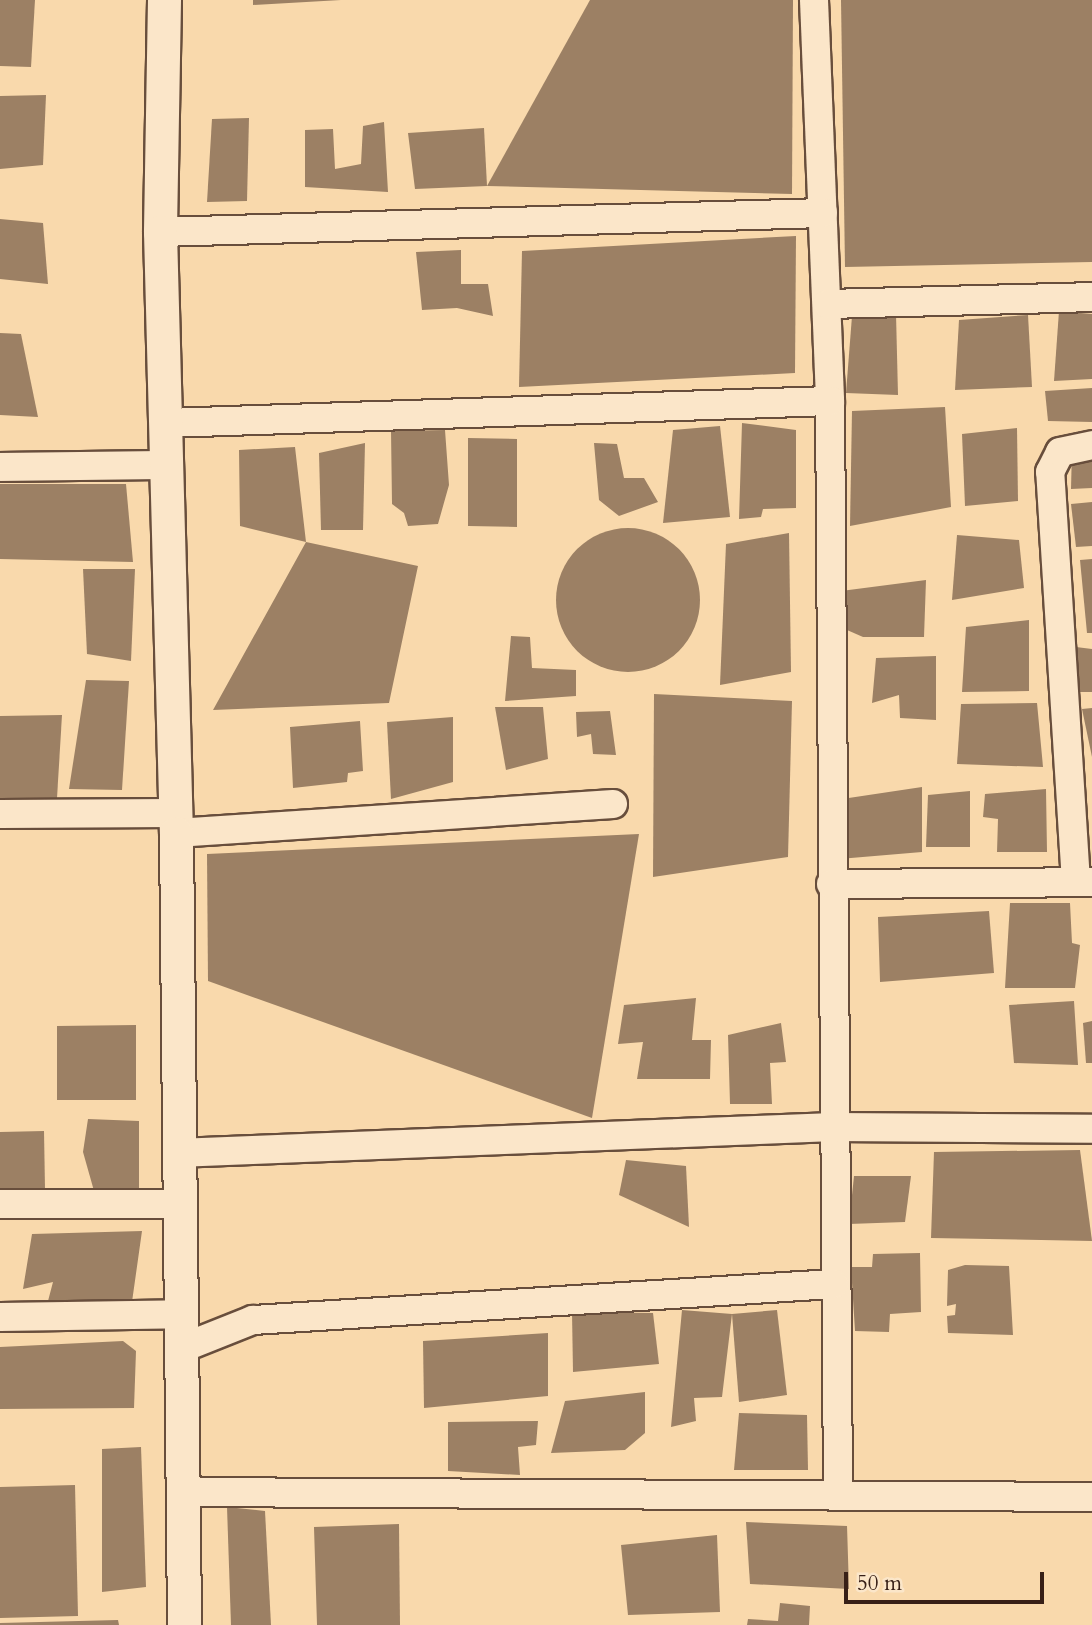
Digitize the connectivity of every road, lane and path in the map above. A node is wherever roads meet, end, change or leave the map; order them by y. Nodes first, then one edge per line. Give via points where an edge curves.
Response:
1 (164, 0) edge
2 (814, 0) edge
3 (823, 213) junction
4 (160, 232) junction
5 (1092, 297) edge
6 (828, 304) junction
7 (830, 401) junction
8 (167, 423) junction
9 (1092, 445) edge
10 (168, 465) junction
11 (0, 467) edge
12 (613, 804) dead end
13 (0, 814) edge
14 (175, 823) junction
15 (1084, 882) edge
16 (831, 884) junction
17 (833, 1127) junction
18 (1092, 1129) edge
19 (177, 1153) junction
20 (0, 1204) edge
21 (177, 1204) junction
22 (834, 1284) junction
23 (182, 1314) junction
24 (0, 1317) edge
25 (180, 1349) junction
26 (182, 1492) junction
27 (838, 1494) junction
28 (1092, 1497) edge
29 (184, 1625) edge

1 - 4 street
2 - 3 street
3 - 4 street
3 - 6 street
4 - 8 street
5 - 6 street
6 - 7 street
7 - 8 street
7 - 16 street
8 - 10 street
9 - 15 street via 1060,452 1050,472
10 - 11 street
10 - 14 street
12 - 14 street
13 - 14 street
14 - 19 street
15 - 16 street
16 - 17 street
17 - 18 street
17 - 19 street
17 - 22 street
19 - 21 street
20 - 21 street
21 - 23 street
22 - 25 street via 253,1321
22 - 27 street
23 - 24 street
23 - 25 street
25 - 26 street
26 - 27 street
26 - 29 street
27 - 28 street

